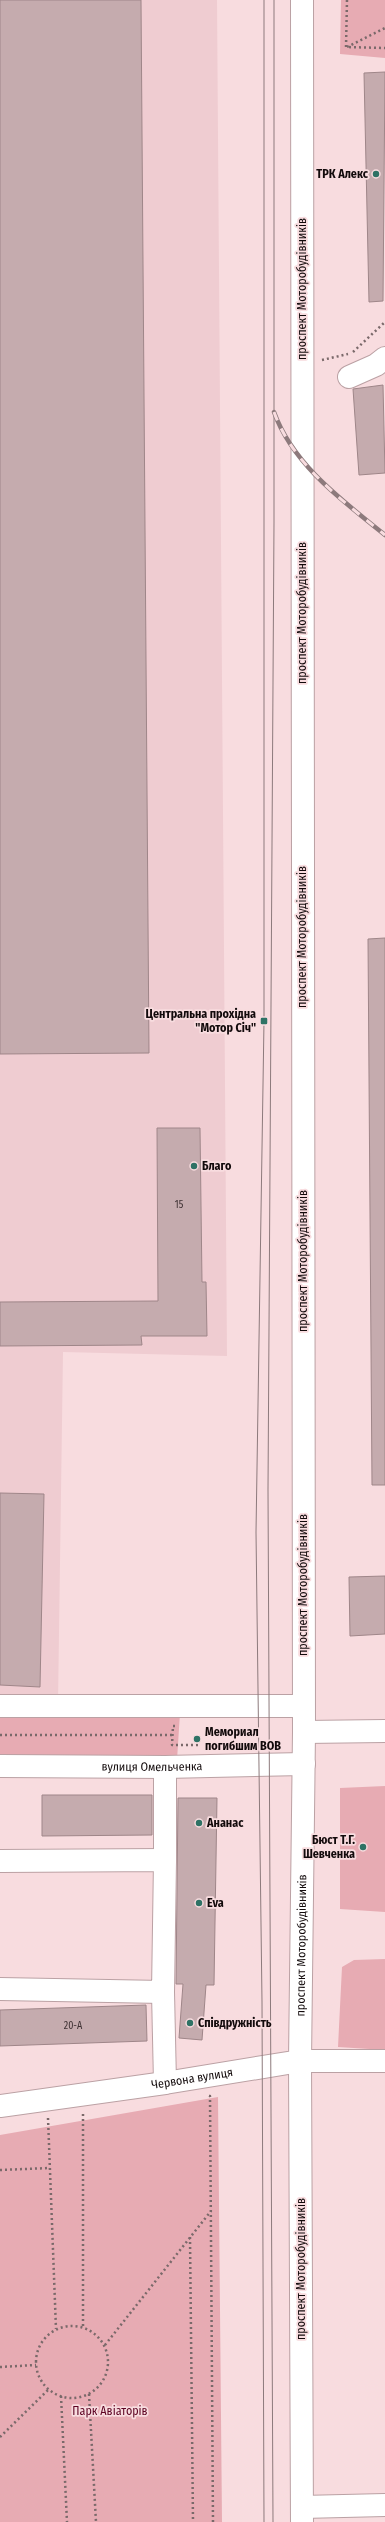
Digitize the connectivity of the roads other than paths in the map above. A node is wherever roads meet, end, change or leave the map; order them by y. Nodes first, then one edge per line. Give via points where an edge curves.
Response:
1 (302, 0) edge
2 (385, 358) edge
3 (349, 377) dead end
4 (0, 1706) edge
5 (303, 1706) junction
6 (385, 1730) edge
7 (304, 1732) junction
8 (304, 1764) junction
9 (0, 1766) edge
10 (165, 1767) junction
11 (165, 1860) junction
12 (0, 1861) edge
13 (0, 1989) edge
14 (163, 1992) junction
15 (300, 2061) junction
16 (385, 2061) edge
17 (165, 2083) junction
18 (0, 2106) edge
19 (385, 2505) edge
20 (302, 2515) edge

1 - 5 main road, проспект Моторобудівників
2 - 3 main road
4 - 5 main road
5 - 7 main road, проспект Моторобудівників
6 - 7 main road
7 - 8 main road, проспект Моторобудівників
8 - 10 main road, вулиця Омельченка
8 - 15 main road, проспект Моторобудівників
9 - 10 main road, вулиця Омельченка
10 - 11 main road
11 - 12 main road
11 - 14 main road
13 - 14 main road
14 - 17 main road
15 - 16 main road, Червона вулиця
15 - 17 main road, Червона вулиця
15 - 20 main road, проспект Моторобудівників
17 - 18 main road, Червона вулиця
19 - 20 main road

